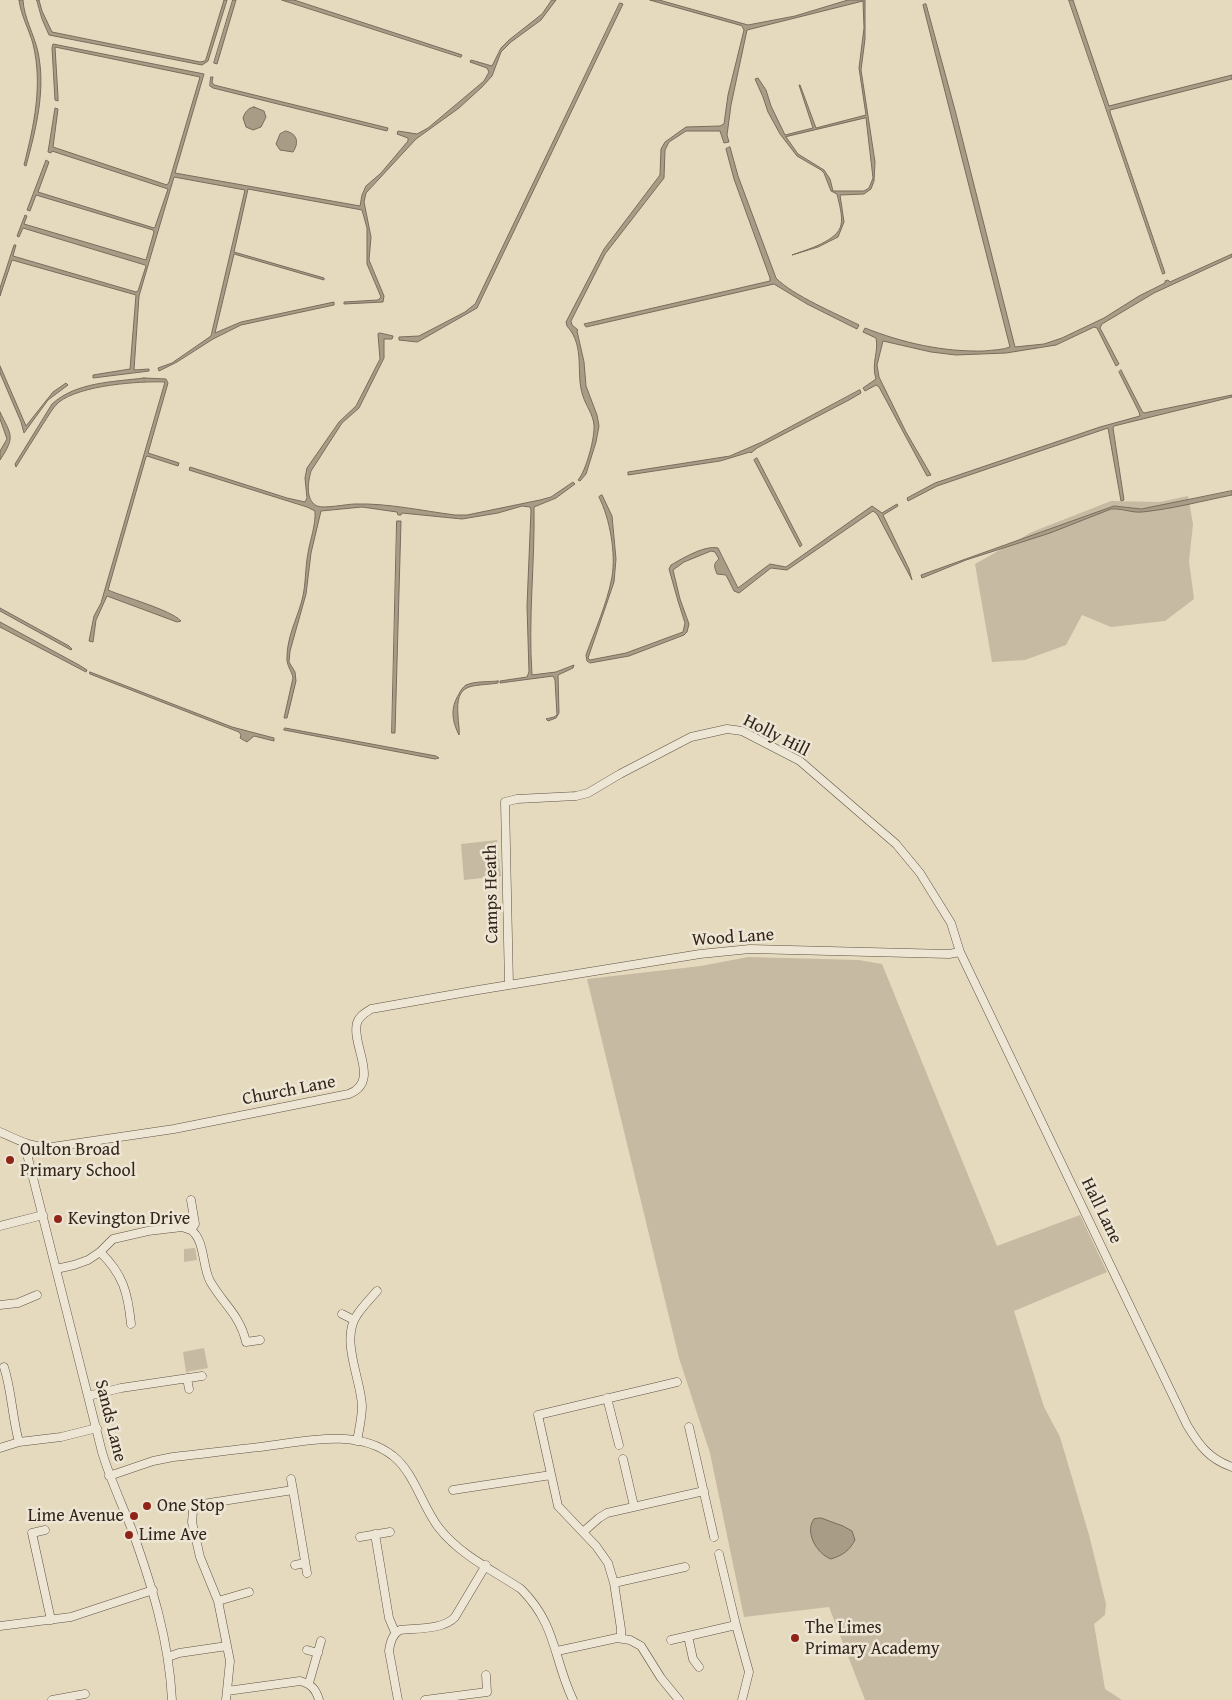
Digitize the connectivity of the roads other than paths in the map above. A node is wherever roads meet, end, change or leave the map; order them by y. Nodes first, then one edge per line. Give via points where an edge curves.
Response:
1 (505, 802) joint
2 (960, 952) junction
3 (509, 985) junction
4 (0, 1132) edge
5 (29, 1146) junction
6 (191, 1200) dead end
7 (43, 1215) junction
8 (0, 1226) edge
9 (191, 1230) junction
10 (100, 1252) junction
11 (56, 1269) junction
12 (377, 1292) dead end
13 (37, 1295) dead end
14 (0, 1305) edge
15 (342, 1314) dead end
16 (354, 1320) junction
17 (131, 1324) dead end
18 (260, 1340) dead end
19 (4, 1367) dead end
20 (202, 1376) dead end
21 (187, 1378) junction
22 (677, 1382) dead end
23 (189, 1388) dead end
24 (88, 1396) junction
25 (607, 1398) junction
26 (689, 1427) dead end
27 (97, 1428) junction
28 (357, 1441) junction
29 (19, 1442) junction
30 (619, 1445) dead end
31 (0, 1448) edge
32 (623, 1459) dead end
33 (1232, 1467) edge
34 (551, 1475) junction
35 (109, 1476) junction
36 (291, 1479) dead end
37 (501, 1482) junction
38 (292, 1490) junction
39 (453, 1490) dead end
40 (502, 1491) dead end
41 (704, 1491) junction
42 (634, 1506) junction
43 (45, 1530) dead end
44 (390, 1532) dead end
45 (583, 1532) junction
46 (376, 1534) junction
47 (360, 1537) dead end
48 (714, 1538) dead end
49 (719, 1554) dead end
50 (305, 1563) junction
51 (295, 1565) dead end
52 (486, 1565) junction
53 (685, 1568) dead end
54 (307, 1573) dead end
55 (614, 1583) junction
56 (153, 1590) junction
57 (249, 1592) dead end
58 (218, 1602) junction
59 (51, 1620) junction
60 (736, 1625) junction
61 (0, 1626) edge
62 (395, 1632) junction
63 (688, 1636) junction
64 (621, 1638) junction
65 (671, 1640) dead end
66 (321, 1641) dead end
67 (227, 1646) junction
68 (307, 1650) dead end
69 (557, 1651) junction
70 (318, 1653) junction
71 (168, 1657) junction
72 (699, 1667) dead end
73 (486, 1675) dead end
74 (308, 1683) junction
75 (227, 1691) junction
76 (85, 1694) dead end
77 (488, 1696) edge
78 (52, 1700) edge
79 (172, 1700) edge
80 (226, 1700) edge
81 (320, 1700) edge
82 (398, 1700) edge
83 (425, 1700) edge
84 (573, 1700) edge
85 (679, 1700) edge
86 (742, 1700) edge

1 - 2 street, Holly Hill via 588,793 692,737 727,728 742,731 800,761 896,844 920,873 951,923
1 - 3 street, Camps Heath
2 - 3 street, Wood Lane via 750,949
2 - 33 street, Hall Lane via 1187,1425 1199,1445 1219,1462
3 - 5 street, Church Lane via 371,1009 362,1014 356,1030 363,1084 350,1094 174,1129 52,1147
4 - 5 street, Church Lane
5 - 7 street, Sands Lane via 28,1158
6 - 9 street via 195,1224
7 - 8 street
7 - 11 street, Sands Lane
9 - 10 street via 182,1227 113,1239
9 - 18 street via 200,1240 210,1281 240,1324 246,1342
10 - 11 street via 88,1260
10 - 17 street via 123,1283
11 - 24 street, Sands Lane
12 - 16 street
13 - 14 street via 18,1303
15 - 16 street
16 - 28 street via 351,1340 353,1362 362,1406
19 - 29 street
20 - 21 street
21 - 23 street
21 - 24 street
22 - 25 street
24 - 27 street, Sands Lane
25 - 30 street
25 - 34 street via 538,1415
26 - 41 street
27 - 29 street
27 - 35 street, Sands Lane
28 - 35 street via 328,1439 174,1457
28 - 52 street via 377,1446 394,1456 408,1473 438,1527 451,1541
29 - 31 street
32 - 42 street
34 - 37 street
34 - 45 street via 558,1506
35 - 56 street, Sands Lane
36 - 38 street
37 - 39 street
37 - 40 street
38 - 50 street
38 - 58 street via 203,1504 193,1511 192,1522 200,1557
41 - 42 street
41 - 48 street
42 - 45 street via 607,1513
43 - 59 street via 32,1533
44 - 46 street
45 - 55 street via 608,1563
46 - 47 street
46 - 62 street via 389,1618
49 - 60 street
50 - 51 street
50 - 54 street
52 - 62 street via 451,1621
52 - 69 street via 530,1597 543,1616
53 - 55 street via 662,1569
55 - 64 street
56 - 59 street via 90,1612
56 - 71 street, Sands Lane
57 - 58 street
58 - 67 street
59 - 61 street
60 - 63 street
60 - 86 street via 749,1672
62 - 82 street via 390,1651
63 - 65 street
63 - 72 street via 693,1659
64 - 69 street
64 - 85 street via 642,1646 660,1678
66 - 70 street
67 - 71 street
67 - 75 street via 230,1661
68 - 70 street
69 - 84 street
70 - 74 street
71 - 79 street, Sands Lane
73 - 77 street
74 - 75 street via 300,1680
74 - 81 street via 314,1687
75 - 80 street
76 - 78 street
77 - 83 street

